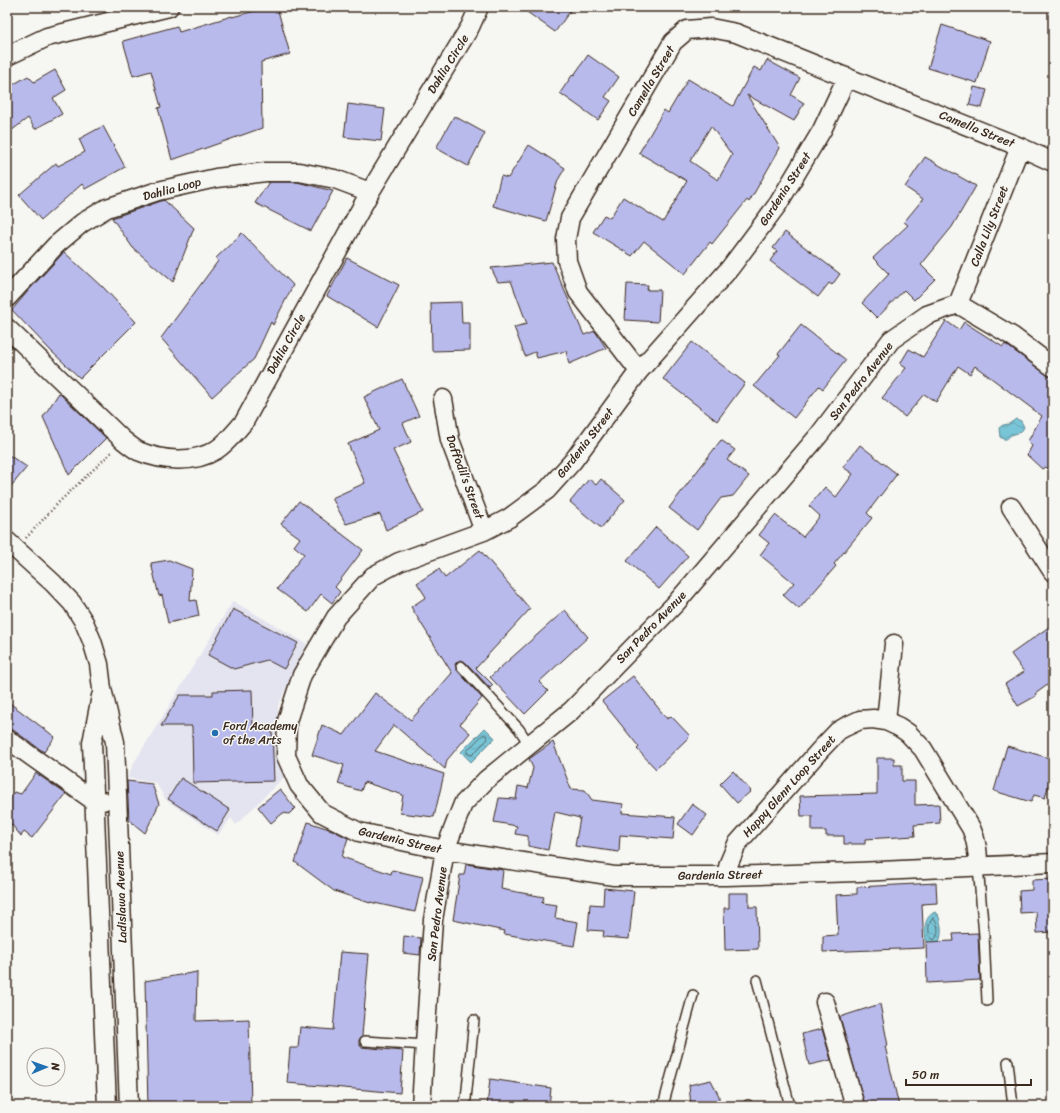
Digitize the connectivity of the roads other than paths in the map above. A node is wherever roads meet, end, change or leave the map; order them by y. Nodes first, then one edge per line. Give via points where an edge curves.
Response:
1 (169, 7) edge
2 (479, 7) edge
3 (8, 54) edge
4 (847, 77) junction
5 (1020, 147) junction
6 (1053, 162) edge
7 (370, 192) junction
8 (7, 298) edge
9 (958, 304) junction
10 (7, 328) edge
11 (1053, 367) edge
12 (639, 371) junction
13 (443, 399) dead end
14 (1011, 507) dead end
15 (484, 531) junction
16 (12, 545) edge
17 (1053, 572) edge
18 (894, 644) dead end
19 (461, 666) dead end
20 (102, 689) junction
21 (886, 721) junction
22 (7, 739) edge
23 (529, 744) junction
24 (117, 800) junction
25 (94, 801) junction
26 (445, 850) junction
27 (1053, 863) edge
28 (978, 866) junction
29 (726, 876) junction
30 (757, 980) dead end
31 (693, 995) dead end
32 (987, 1001) dead end
33 (825, 1002) dead end
34 (474, 1020) dead end
35 (126, 1024) junction
36 (104, 1025) junction
37 (365, 1041) dead end
38 (425, 1045) junction
39 (1008, 1062) dead end
40 (107, 1106) edge
41 (129, 1106) edge
42 (421, 1106) edge
43 (462, 1106) edge
44 (663, 1106) edge
45 (790, 1106) edge
46 (855, 1106) edge
47 (1013, 1106) edge

1 - 3 street via 47,37
2 - 7 street, Dahlia Circle via 470,27
4 - 5 street, Camella Street
4 - 12 street, Gardenia Street via 822,130 778,204 730,268
4 - 12 street, Camella Street via 736,33 717,29 687,30 673,42 570,218 566,239 567,261 578,292
5 - 6 street, Camella Street
5 - 9 street, Calla Lily Street
7 - 8 street, Dahlia Loop via 335,179 299,172 266,172 216,178 158,190 107,208 82,223 56,245
7 - 10 street, Dahlia Circle via 244,422 230,439 199,457 175,460 137,450 123,440
9 - 11 street via 1012,336
9 - 23 street, San Pedro Avenue via 927,315 891,340 819,435 676,603 570,711
12 - 15 street, Gardenia Street via 573,461 547,490 509,518
13 - 15 street, Daffodil’s Street via 450,440
14 - 17 street
15 - 26 street, Gardenia Street via 398,562 373,576 336,617 302,676 287,721 286,756 299,785 322,813 359,832
16 - 20 street, Ladislawa Avenue via 53,583 84,622 92,641
18 - 21 street
19 - 23 lane via 519,729
20 - 24 street, Ladislawa Avenue via 115,742
20 - 25 street, Ladislawa Avenue via 92,743
21 - 28 street, Happy Glenn Loop Street via 899,726 923,749 976,838
21 - 29 street, Happy Glenn Loop Street via 860,720 838,731 737,844
22 - 25 street
23 - 26 street, San Pedro Avenue via 486,780 464,804
24 - 25 street
24 - 35 street, Ladislawa Avenue
25 - 36 street, Ladislawa Avenue
26 - 29 street, Gardenia Street via 614,876
26 - 38 street, San Pedro Avenue via 433,920
27 - 28 street, Gardenia Street
28 - 29 street, Gardenia Street
28 - 32 lane
30 - 45 lane
31 - 44 lane
33 - 46 street
34 - 43 lane via 466,1099
35 - 36 street
35 - 41 street, Ladislawa Avenue
36 - 40 street, Ladislawa Avenue
37 - 38 lane
38 - 42 street, San Pedro Avenue
39 - 47 lane

